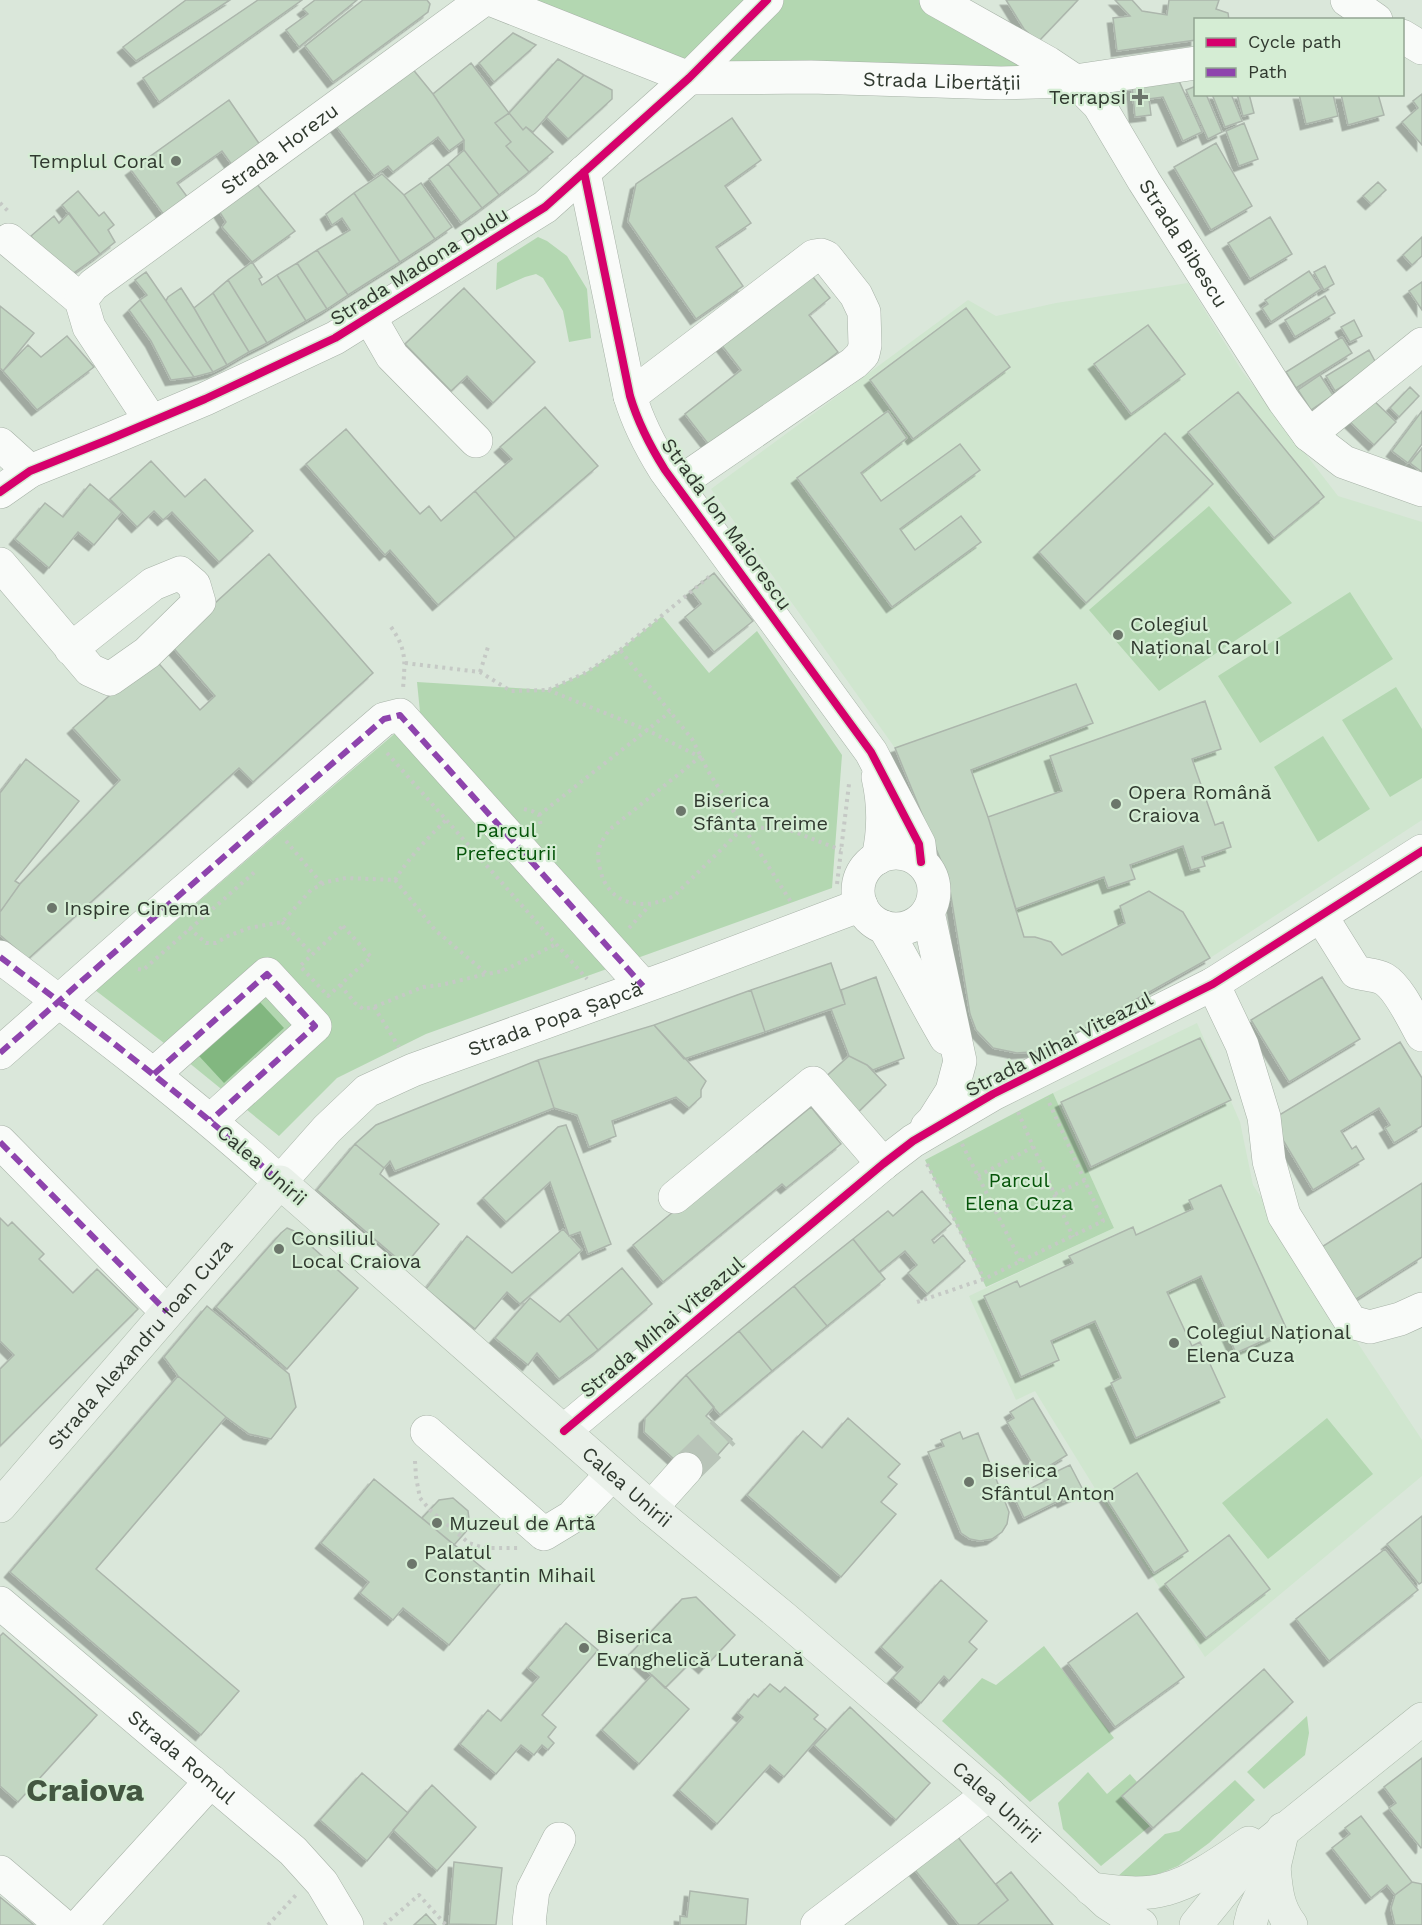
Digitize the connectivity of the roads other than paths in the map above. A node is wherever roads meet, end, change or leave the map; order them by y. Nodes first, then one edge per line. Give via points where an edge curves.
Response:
1 (483, 0) edge
2 (492, 0) edge
3 (767, 0) edge
4 (936, 0) edge
5 (1347, 0) edge
6 (1373, 18) edge
7 (1404, 37) edge
8 (1422, 48) edge
9 (1194, 63) edge
10 (688, 78) junction
11 (1075, 81) junction
12 (584, 172) junction
13 (9, 240) dead end
14 (81, 300) junction
15 (369, 316) junction
16 (1422, 344) edge
17 (630, 396) junction
18 (151, 421) junction
19 (1309, 435) junction
20 (476, 441) dead end
21 (0, 444) edge
22 (30, 471) junction
23 (676, 485) junction
24 (1422, 490) edge
25 (0, 492) edge
26 (9, 576) edge
27 (72, 649) dead end
28 (872, 752) junction
29 (1422, 851) edge
30 (878, 858) junction
31 (921, 862) junction
32 (849, 898) junction
33 (928, 912) junction
34 (1321, 915) junction
35 (884, 927) junction
36 (0, 957) edge
37 (634, 976) junction
38 (1213, 984) junction
39 (58, 1001) junction
40 (1422, 1035) edge
41 (0, 1053) edge
42 (960, 1061) junction
43 (154, 1074) junction
44 (1000, 1090) junction
45 (211, 1120) junction
46 (913, 1142) junction
47 (0, 1143) edge
48 (882, 1164) junction
49 (280, 1182) junction
50 (675, 1197) dead end
51 (1422, 1309) edge
52 (167, 1312) junction
53 (564, 1431) junction
54 (427, 1432) road end
55 (686, 1469) tunnel mouth
56 (612, 1474) junction
57 (4, 1493) edge
58 (651, 1508) junction
59 (0, 1602) edge
60 (1422, 1719) edge
61 (211, 1781) junction
62 (989, 1794) junction
63 (1283, 1829) junction
64 (559, 1839) dead end
65 (1274, 1867) junction
66 (0, 1872) edge
67 (1091, 1889) junction
68 (62, 1925) edge
69 (80, 1925) edge
70 (347, 1925) edge
71 (530, 1925) edge
72 (817, 1925) edge
73 (1141, 1925) edge
74 (1196, 1925) edge
75 (1250, 1925) edge
76 (1291, 1925) edge

1 - 14 street, Strada Horezu via 93,285
2 - 10 street
3 - 10 street, Strada Madona Dudu
4 - 11 street, Strada Bibescu
5 - 6 street
7 - 8 street
9 - 11 street, Strada Libertății
10 - 11 street, Strada Libertății
10 - 12 street, Strada Madona Dudu
11 - 19 street, Strada Bibescu via 1099,105
12 - 15 street, Strada Madona Dudu via 545,207
12 - 17 street, Strada Ion Maiorescu
13 - 14 street
14 - 18 street via 89,327
15 - 18 street, Strada Madona Dudu via 335,338
15 - 20 street via 392,356
16 - 19 street
17 - 23 street, Strada Ion Maiorescu via 645,436
17 - 23 street via 814,256 826,257 860,301 865,345 854,363
18 - 22 street, Strada Madona Dudu
19 - 24 street, Strada Bibescu via 1344,462
21 - 22 street
22 - 25 street, Strada Madona Dudu
23 - 28 street, Strada Ion Maiorescu
26 - 27 street
28 - 30 street, Strada Ion Maiorescu via 882,795
28 - 31 street, Strada Ion Maiorescu via 919,844
29 - 34 street, Strada Mihai Viteazul
30 - 31 street via 900,854
30 - 32 street via 867,867 858,891
31 - 33 street via 932,877 934,895
32 - 35 street
32 - 37 street, Strada Popa Șapcă
33 - 35 street via 909,927
33 - 42 street
34 - 38 street, Strada Mihai Viteazul
34 - 40 street via 1356,972 1374,975 1393,986
35 - 42 street
36 - 39 street, Calea Unirii
37 - 39 street via 400,715 384,719
37 - 49 street, Strada Popa Șapcă via 367,1091
38 - 44 street, Strada Mihai Viteazul
38 - 51 street via 1246,1056 1264,1118 1269,1161 1284,1215 1351,1322 1370,1327
39 - 41 street
39 - 43 street, Calea Unirii
42 - 44 street
42 - 46 street via 952,1091 933,1121
43 - 45 street, Calea Unirii
43 - 45 street via 267,974 315,1026
44 - 46 street, Strada Mihai Viteazul
45 - 49 street, Calea Unirii
46 - 48 street, Strada Mihai Viteazul
47 - 52 street
48 - 50 street via 813,1083
48 - 53 street, Strada Mihai Viteazul
49 - 52 main road, Strada Alexandru Ioan Cuza
49 - 53 main road, Calea Unirii
52 - 57 main road, Strada Alexandru Ioan Cuza
53 - 56 main road, Calea Unirii
54 - 56 street via 544,1534 572,1517
55 - 58 street
56 - 58 main road, Calea Unirii
58 - 62 main road, Calea Unirii
59 - 61 street, Strada Romul
60 - 63 main road
61 - 69 street
61 - 70 street, Strada Romul via 293,1851 322,1883
62 - 67 main road, Calea Unirii
62 - 72 street
63 - 65 main road
63 - 67 main road via 1262,1834 1213,1866 1167,1889 1147,1893
63 - 74 main road via 1252,1856
64 - 71 street via 533,1890
65 - 75 main road
65 - 76 main road via 1277,1897
66 - 68 street
67 - 73 main road, Calea Unirii

